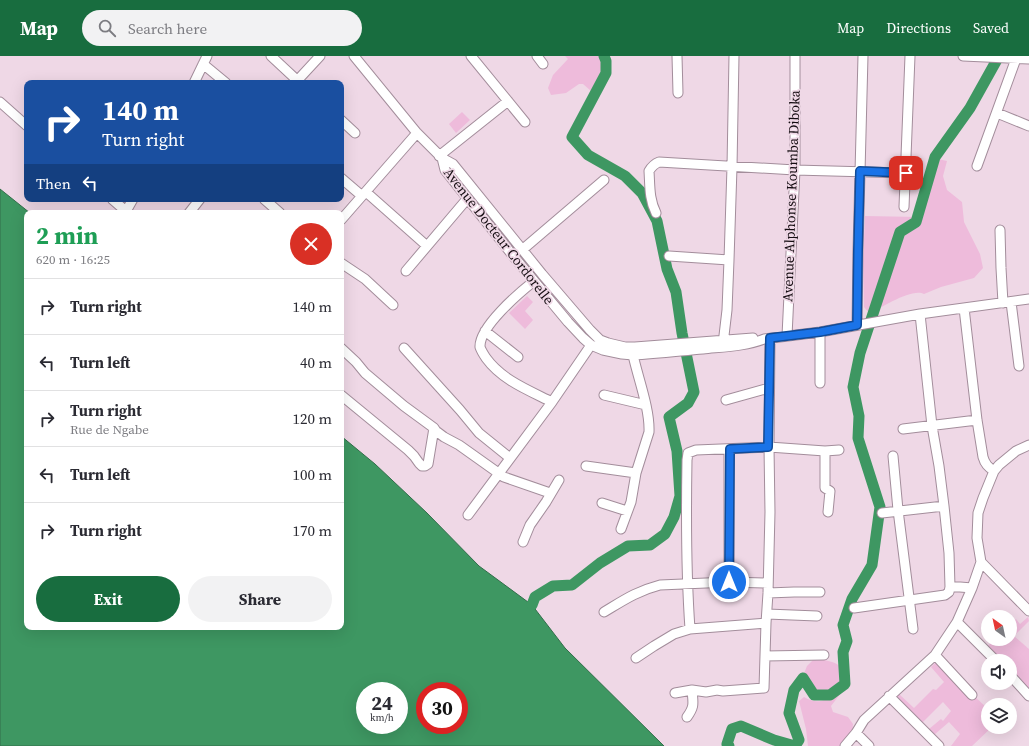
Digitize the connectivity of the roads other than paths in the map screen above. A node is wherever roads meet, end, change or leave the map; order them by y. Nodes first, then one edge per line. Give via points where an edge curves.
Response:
1 (271, 56) edge
2 (320, 56) edge
3 (354, 56) edge
4 (470, 56) edge
5 (537, 56) edge
6 (677, 56) edge
7 (734, 56) edge
8 (795, 56) edge
9 (863, 56) edge
10 (910, 56) edge
11 (963, 56) edge
12 (1017, 57) edge
13 (1029, 59) edge
14 (205, 60) edge
15 (543, 64) dead end
16 (195, 80) edge
17 (223, 80) edge
18 (296, 80) edge
19 (300, 80) edge
20 (678, 93) dead end
21 (508, 101) junction
22 (0, 102) edge
23 (997, 114) junction
24 (525, 122) dead end
25 (24, 123) edge
26 (344, 123) edge
27 (1029, 126) edge
28 (355, 133) dead end
29 (418, 133) junction
30 (440, 157) junction
31 (977, 166) dead end
32 (732, 167) junction
33 (795, 170) junction
34 (860, 171) junction
35 (906, 173) junction
36 (344, 180) edge
37 (604, 180) dead end
38 (364, 194) junction
39 (468, 199) junction
40 (115, 202) edge
41 (198, 202) edge
42 (267, 202) edge
43 (904, 207) dead end
44 (124, 210) edge
45 (191, 210) edge
46 (277, 210) edge
47 (656, 213) dead end
48 (344, 217) edge
49 (1000, 230) dead end
50 (427, 246) junction
51 (522, 250) junction
52 (669, 256) dead end
53 (729, 260) junction
54 (344, 264) edge
55 (406, 271) dead end
56 (534, 281) junction
57 (1028, 300) edge
58 (1007, 302) junction
59 (393, 305) dead end
60 (964, 308) junction
61 (920, 314) junction
62 (860, 325) junction
63 (485, 331) junction
64 (820, 332) junction
65 (787, 336) junction
66 (767, 339) junction
67 (723, 343) junction
68 (591, 345) junction
69 (678, 347) junction
70 (404, 348) dead end
71 (344, 351) edge
72 (632, 355) junction
73 (518, 357) dead end
74 (1019, 366) dead end
75 (820, 383) dead end
76 (769, 388) junction
77 (604, 395) dead end
78 (344, 397) edge
79 (726, 400) dead end
80 (552, 402) junction
81 (646, 405) junction
82 (977, 420) junction
83 (932, 426) junction
84 (434, 428) junction
85 (903, 429) dead end
86 (1029, 445) edge
87 (768, 447) junction
88 (730, 449) junction
89 (839, 450) dead end
90 (825, 451) junction
91 (893, 456) dead end
92 (510, 458) junction
93 (586, 466) dead end
94 (994, 471) junction
95 (636, 472) junction
96 (499, 473) junction
97 (559, 480) dead end
98 (550, 494) junction
99 (602, 503) dead end
100 (944, 506) junction
101 (898, 510) junction
102 (627, 511) junction
103 (828, 512) dead end
104 (882, 513) dead end
105 (468, 515) dead end
106 (621, 529) dead end
107 (523, 542) dead end
108 (981, 562) junction
109 (729, 582) junction
110 (768, 583) junction
111 (687, 584) junction
112 (950, 587) junction
113 (972, 588) junction
114 (820, 592) dead end
115 (768, 593) junction
116 (909, 600) junction
117 (854, 608) dead end
118 (1029, 611) edge
119 (604, 612) dead end
120 (816, 616) dead end
121 (766, 619) junction
122 (957, 622) junction
123 (690, 629) junction
124 (913, 629) dead end
125 (989, 654) edge
126 (824, 655) dead end
127 (935, 655) junction
128 (765, 656) junction
129 (636, 658) dead end
130 (1017, 683) edge
131 (692, 690) junction
132 (675, 693) dead end
133 (972, 695) dead end
134 (889, 696) junction
135 (1029, 696) edge
136 (687, 717) dead end
137 (856, 733) junction
138 (845, 746) edge
139 (869, 746) edge
140 (939, 746) edge

1 - 18 street
2 - 19 street
3 - 29 street, Avenue Docteur Cordorelle
4 - 21 street
5 - 15 street
6 - 20 street
7 - 32 street
8 - 33 street, Avenue Alphonse Koumba Diboka
9 - 34 street
10 - 35 street
11 - 12 street
12 - 13 street
12 - 23 street
14 - 16 street
14 - 17 street
21 - 24 street
21 - 30 street
22 - 25 street
23 - 27 street
23 - 31 street
26 - 28 street
29 - 30 street, Avenue Docteur Cordorelle
29 - 38 street
30 - 39 street, Avenue Docteur Cordorelle via 444,170
30 - 51 street via 453,164
32 - 33 street
32 - 47 street via 666,162 655,164 649,171 650,198
32 - 53 street
33 - 34 street
33 - 65 street, Avenue Alphonse Koumba Diboka
34 - 35 street
34 - 62 street
35 - 43 street
36 - 38 street
37 - 51 street
38 - 48 street
38 - 50 street
39 - 50 street
39 - 56 street, Avenue Docteur Cordorelle
40 - 44 street
41 - 45 street
42 - 46 street
49 - 58 street via 1001,268
50 - 55 street
51 - 69 street via 600,340 625,347
52 - 53 street
53 - 67 street
54 - 59 street via 365,279
56 - 63 street via 515,297
56 - 68 street, Avenue Docteur Cordorelle
57 - 58 street
58 - 60 street
58 - 74 street
60 - 61 street
60 - 82 street
61 - 62 street
61 - 83 street
62 - 64 street
63 - 73 street
63 - 80 street via 480,347 493,367 524,389
64 - 65 street
64 - 75 street
65 - 66 street
66 - 67 street
66 - 76 street
67 - 69 street
68 - 72 street, Avenue Docteur Cordorelle via 612,353
68 - 80 street
69 - 72 street, Avenue Docteur Cordorelle
70 - 92 street via 479,433
71 - 84 street via 370,378
72 - 81 street
76 - 79 street
76 - 87 street
77 - 81 street
78 - 84 street via 408,450 422,466 428,464
80 - 92 street
81 - 95 street via 649,432
82 - 83 street
82 - 94 street via 984,463
83 - 85 street
83 - 100 street
84 - 96 street
86 - 94 street via 1006,458
87 - 88 street
87 - 90 street
87 - 110 street
88 - 109 street
88 - 111 street via 696,450 687,456
89 - 90 street
90 - 103 street via 825,488 830,491
91 - 101 street
92 - 96 street
93 - 95 street
94 - 108 street via 978,513 977,538
95 - 102 street
96 - 98 street
96 - 105 street
97 - 98 street
98 - 107 street via 530,525
99 - 102 street
100 - 101 street
100 - 112 street
101 - 104 street
101 - 116 street
102 - 106 street
108 - 113 street
108 - 118 street
109 - 110 street
109 - 111 street
110 - 115 street
111 - 119 street via 649,588
111 - 123 street
112 - 113 street
112 - 116 street via 947,594
113 - 122 street
114 - 115 street
115 - 121 street
116 - 117 street
116 - 124 street
120 - 121 street
121 - 123 street
121 - 128 street
122 - 125 street
122 - 127 street
123 - 129 street via 674,634
126 - 128 street
127 - 133 street
127 - 134 street
128 - 131 street via 764,688 706,692
130 - 135 street
131 - 132 street
131 - 136 street via 693,705
134 - 137 street via 864,720
134 - 140 street
137 - 138 street
137 - 139 street

